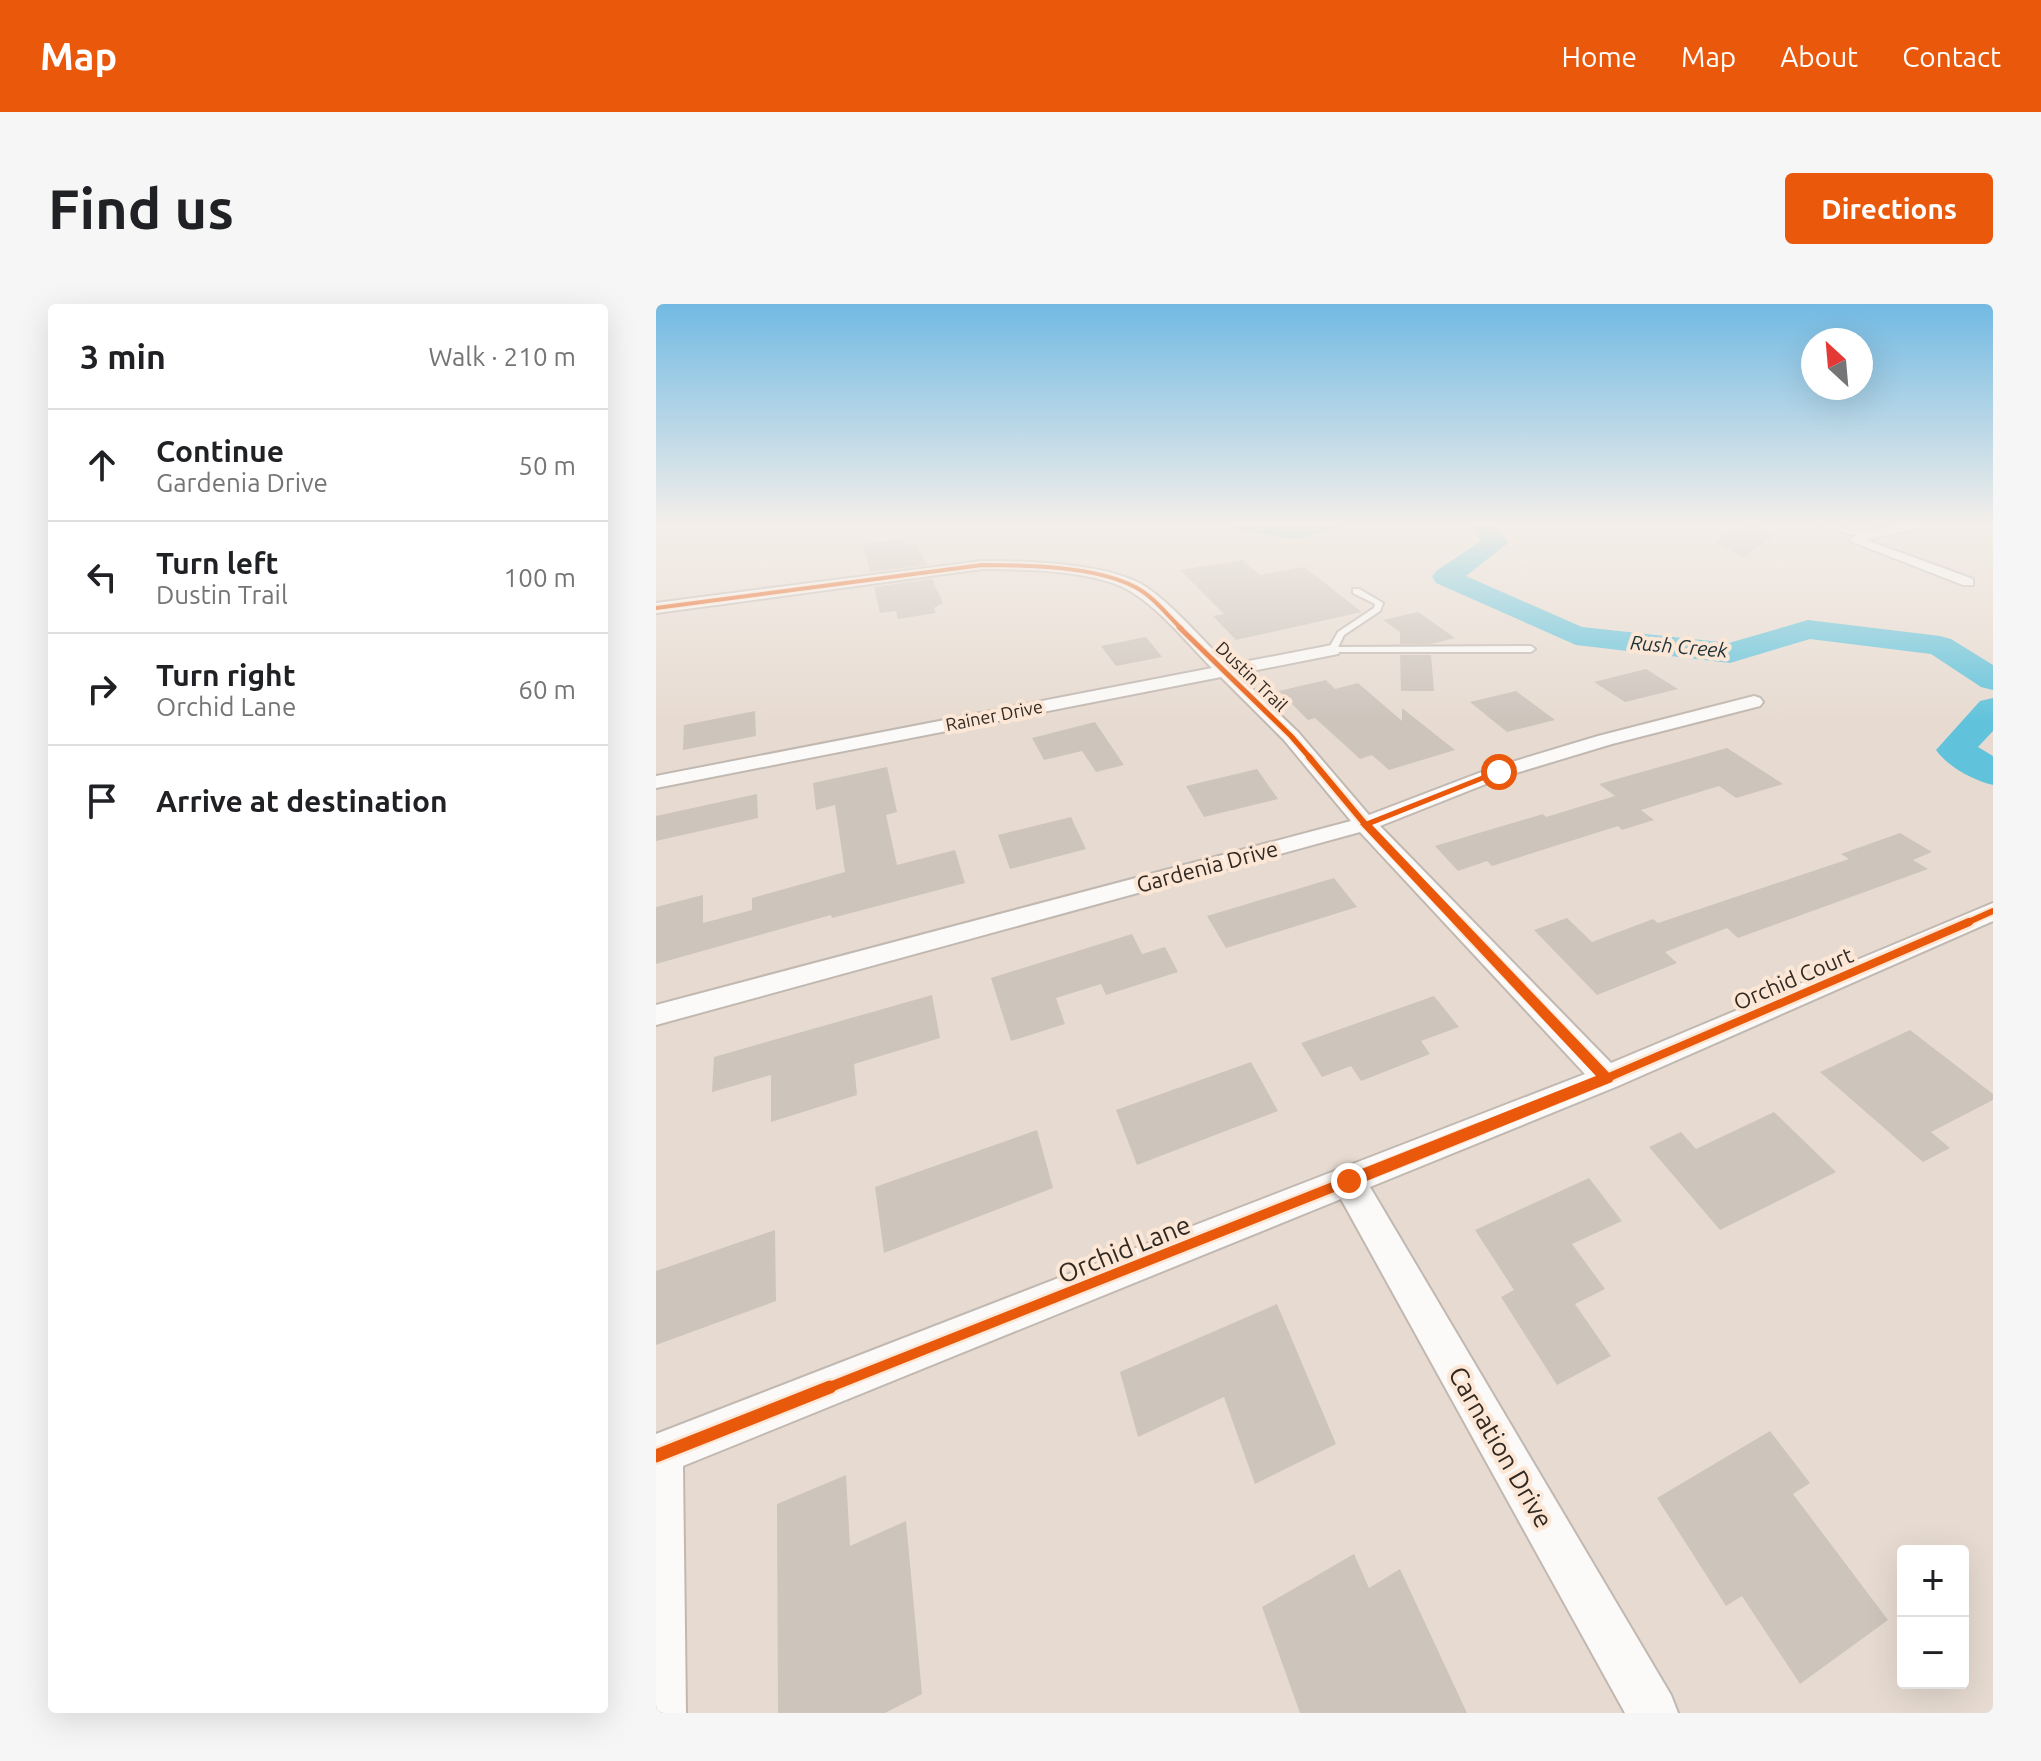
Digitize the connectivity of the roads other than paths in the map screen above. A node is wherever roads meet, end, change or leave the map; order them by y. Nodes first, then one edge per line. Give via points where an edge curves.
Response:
1 (793, 590) edge
2 (1139, 590) edge
3 (1356, 591) dead end
4 (656, 608) edge
5 (1531, 649) dead end
6 (1332, 650) junction
7 (1222, 670) junction
8 (1754, 702) dead end
9 (656, 782) edge
10 (1365, 824) junction
11 (1993, 911) edge
12 (656, 1015) edge
13 (1607, 1078) junction
14 (1349, 1181) junction
15 (659, 1454) edge
16 (661, 1713) edge
17 (1653, 1713) edge

1 - 4 street, Dustin Trail
2 - 7 street, Dustin Trail
3 - 6 lane via 1379,603 1377,609 1341,634
5 - 6 lane
6 - 7 street, Rainer Drive
7 - 9 street, Rainer Drive
7 - 10 street, Dustin Trail via 1291,736
8 - 10 street, Gardenia Drive via 1499,772
10 - 12 street, Gardenia Drive
10 - 13 street, Dustin Trail
11 - 13 street, Orchid Court
13 - 14 street, Orchid Lane
14 - 15 street, Orchid Lane
14 - 17 street, Carnation Drive
15 - 16 street

